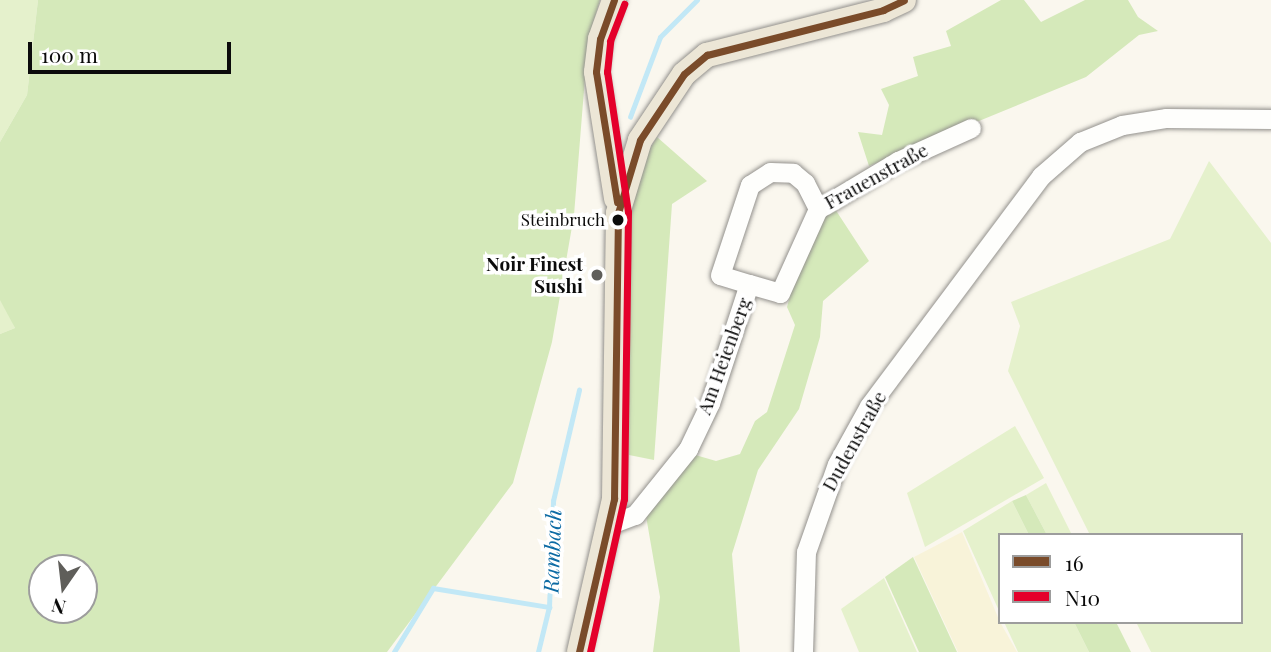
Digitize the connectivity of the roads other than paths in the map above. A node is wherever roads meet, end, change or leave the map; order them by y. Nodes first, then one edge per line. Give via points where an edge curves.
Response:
1 (614, 0) edge
2 (904, 0) edge
3 (1271, 119) edge
4 (971, 128) dead end
5 (608, 136) junction
6 (640, 140) junction
7 (818, 209) junction
8 (618, 213) junction
9 (749, 284) junction
10 (611, 524) junction
11 (579, 652) edge
12 (803, 652) edge

1 - 5 main road via 600,39 596,72
2 - 6 main road via 883,10 707,55 684,74
3 - 12 street, Dudenstraße via 1166,118 1093,135 1041,176 869,406 837,464 806,552
4 - 7 street, Frauenstraße via 898,160
5 - 6 main road via 624,142
5 - 8 main road
6 - 8 main road
7 - 9 street, Frauenstraße via 780,293
7 - 9 street, Am Heienberg via 806,183 793,173 770,172 750,185 720,275
8 - 10 main road via 616,471
9 - 10 street, Am Heienberg via 733,343 688,449 635,515
10 - 11 main road

